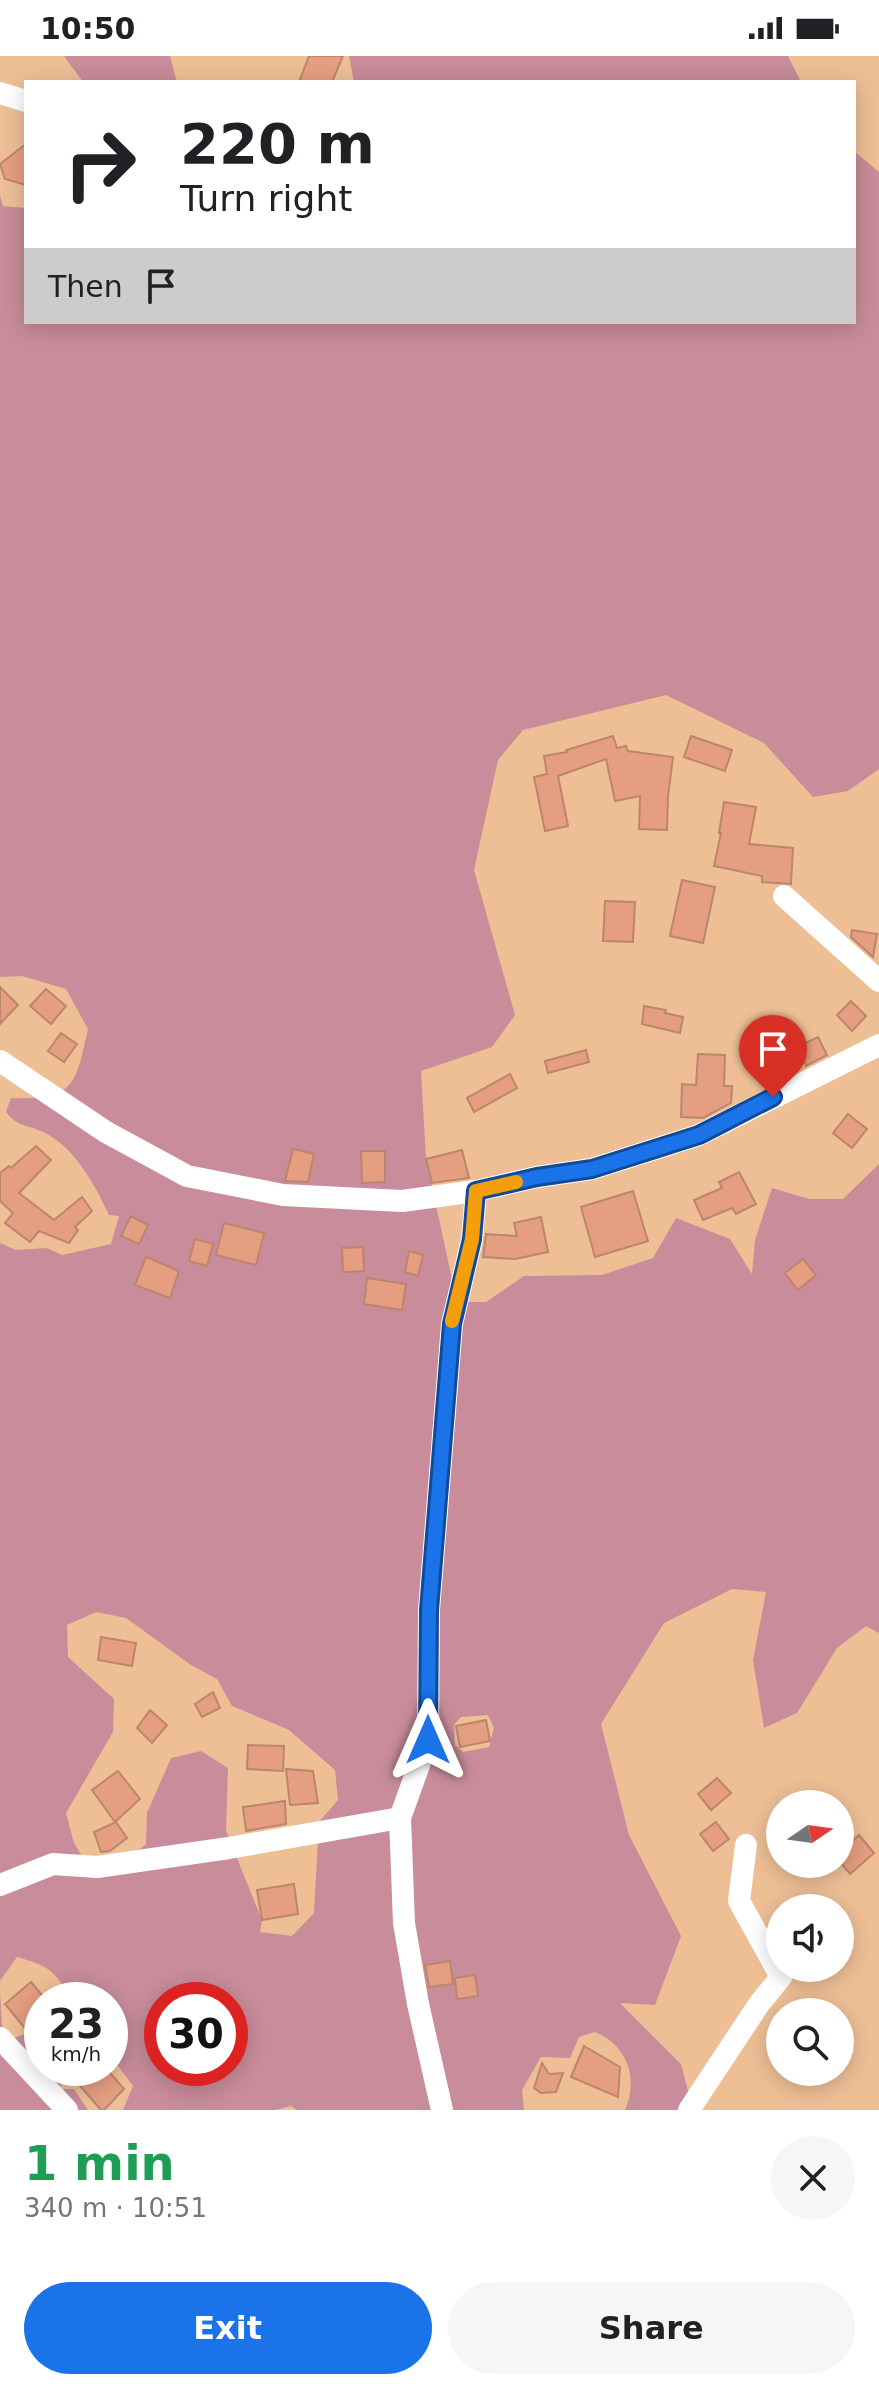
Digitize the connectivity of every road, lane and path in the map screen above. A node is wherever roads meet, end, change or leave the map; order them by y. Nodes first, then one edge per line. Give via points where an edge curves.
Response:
1 (0, 93) edge
2 (24, 100) edge
3 (784, 896) dead end
4 (879, 981) edge
5 (879, 1045) edge
6 (0, 1061) edge
7 (476, 1191) junction
8 (400, 1818) junction
9 (746, 1845) dead end
10 (0, 1885) edge
11 (0, 2038) edge
12 (67, 2110) edge
13 (442, 2110) edge
14 (689, 2110) edge

1 - 2 street
3 - 4 street
5 - 7 street via 699,1135 592,1169
6 - 7 street via 106,1132 187,1176 283,1195 402,1201
7 - 8 street via 472,1239 452,1324 429,1610 428,1740
8 - 10 street via 97,1867 53,1864
8 - 13 street via 404,1923
9 - 14 street via 739,1901 781,1977
11 - 12 street

